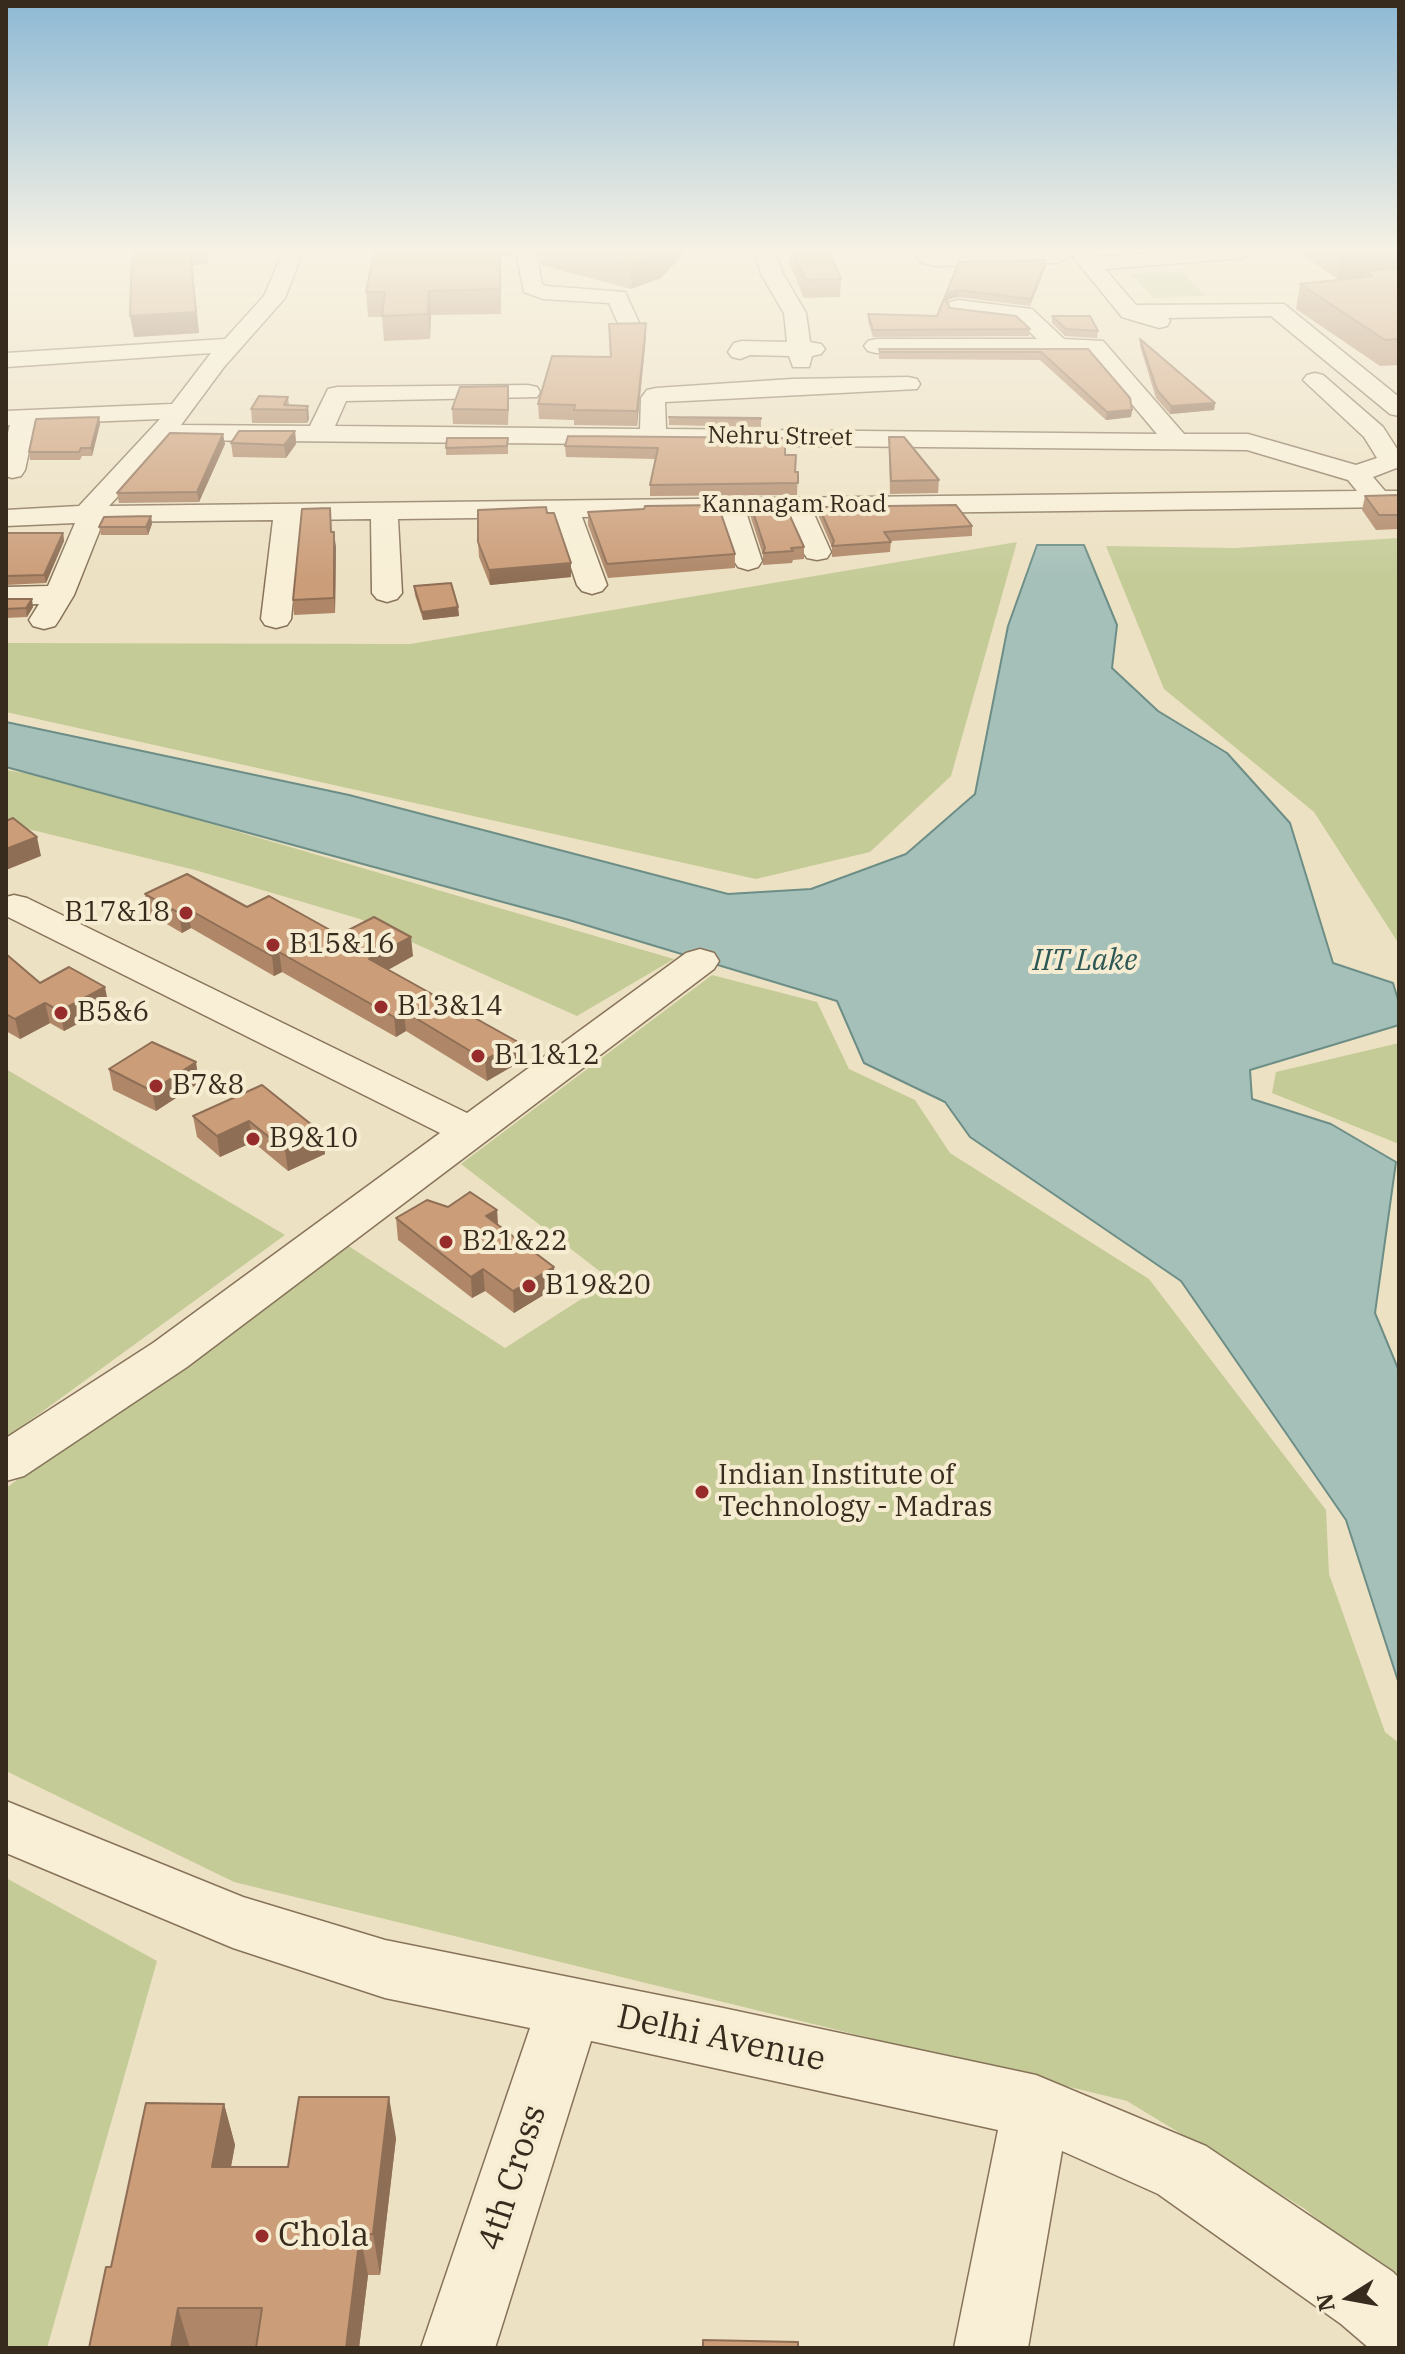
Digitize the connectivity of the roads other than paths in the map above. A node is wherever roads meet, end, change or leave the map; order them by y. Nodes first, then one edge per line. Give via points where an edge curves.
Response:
1 (28, 362) edge
2 (184, 362) edge
3 (218, 362) edge
4 (1109, 362) edge
5 (1341, 362) edge
6 (138, 371) junction
7 (6, 375) edge
8 (1315, 380) dead end
9 (792, 386) junction
10 (50, 390) dead end
11 (1399, 409) edge
12 (117, 414) junction
13 (25, 417) edge
14 (170, 421) junction
15 (319, 433) junction
16 (514, 435) junction
17 (653, 436) junction
18 (796, 438) junction
19 (938, 438) junction
20 (1176, 440) junction
21 (12, 470) dead end
22 (1357, 474) junction
23 (558, 500) junction
24 (1389, 500) edge
25 (797, 505) junction
26 (731, 506) junction
27 (384, 511) junction
28 (288, 512) junction
29 (93, 514) junction
30 (6, 518) edge
31 (817, 552) dead end
32 (748, 561) dead end
33 (592, 585) dead end
34 (387, 593) dead end
35 (6, 596) edge
36 (276, 619) dead end
37 (14, 906) dead end
38 (700, 961) dead end
39 (472, 1132) junction
40 (6, 1463) edge
41 (6, 1826) edge
42 (569, 2008) junction
43 (1036, 2107) junction
44 (1399, 2326) edge
45 (458, 2348) edge
46 (991, 2348) edge

1 - 6 street
2 - 6 street
3 - 14 street
4 - 20 street
5 - 11 street
6 - 7 street
6 - 12 street
8 - 22 street via 1374,432 1392,461
9 - 17 street via 656,395
9 - 18 street
9 - 19 street via 904,376
10 - 13 street
12 - 13 street, Nehru Street
12 - 14 street, Nehru Street
13 - 21 street
14 - 15 street, Nehru Street
14 - 29 street via 91,509
15 - 16 street, Nehru Street
15 - 16 street via 337,394 531,384
16 - 17 street, Nehru Street
17 - 18 street, Nehru Street
18 - 19 street, Nehru Street
19 - 20 street, Nehru Street
20 - 22 street, Nehru Street via 1248,442
22 - 24 street
23 - 26 street, Kannagam Road
23 - 27 street, Kannagam Road via 520,520
23 - 33 street
24 - 25 street, Kannagam Road
25 - 26 street, Kannagam Road
25 - 31 street
26 - 32 street
27 - 28 street, Kannagam Road
27 - 34 street
28 - 29 street, Kannagam Road
28 - 36 street
29 - 30 street, Kannagam Road
29 - 35 street via 52,607
37 - 39 street
38 - 39 street
39 - 40 street via 170,1355
41 - 42 street, Delhi Avenue via 233,1921 385,1969
42 - 43 street, Delhi Avenue
42 - 45 street, 4th Cross
43 - 44 street, Delhi Avenue via 1182,2170 1367,2298
43 - 46 street

